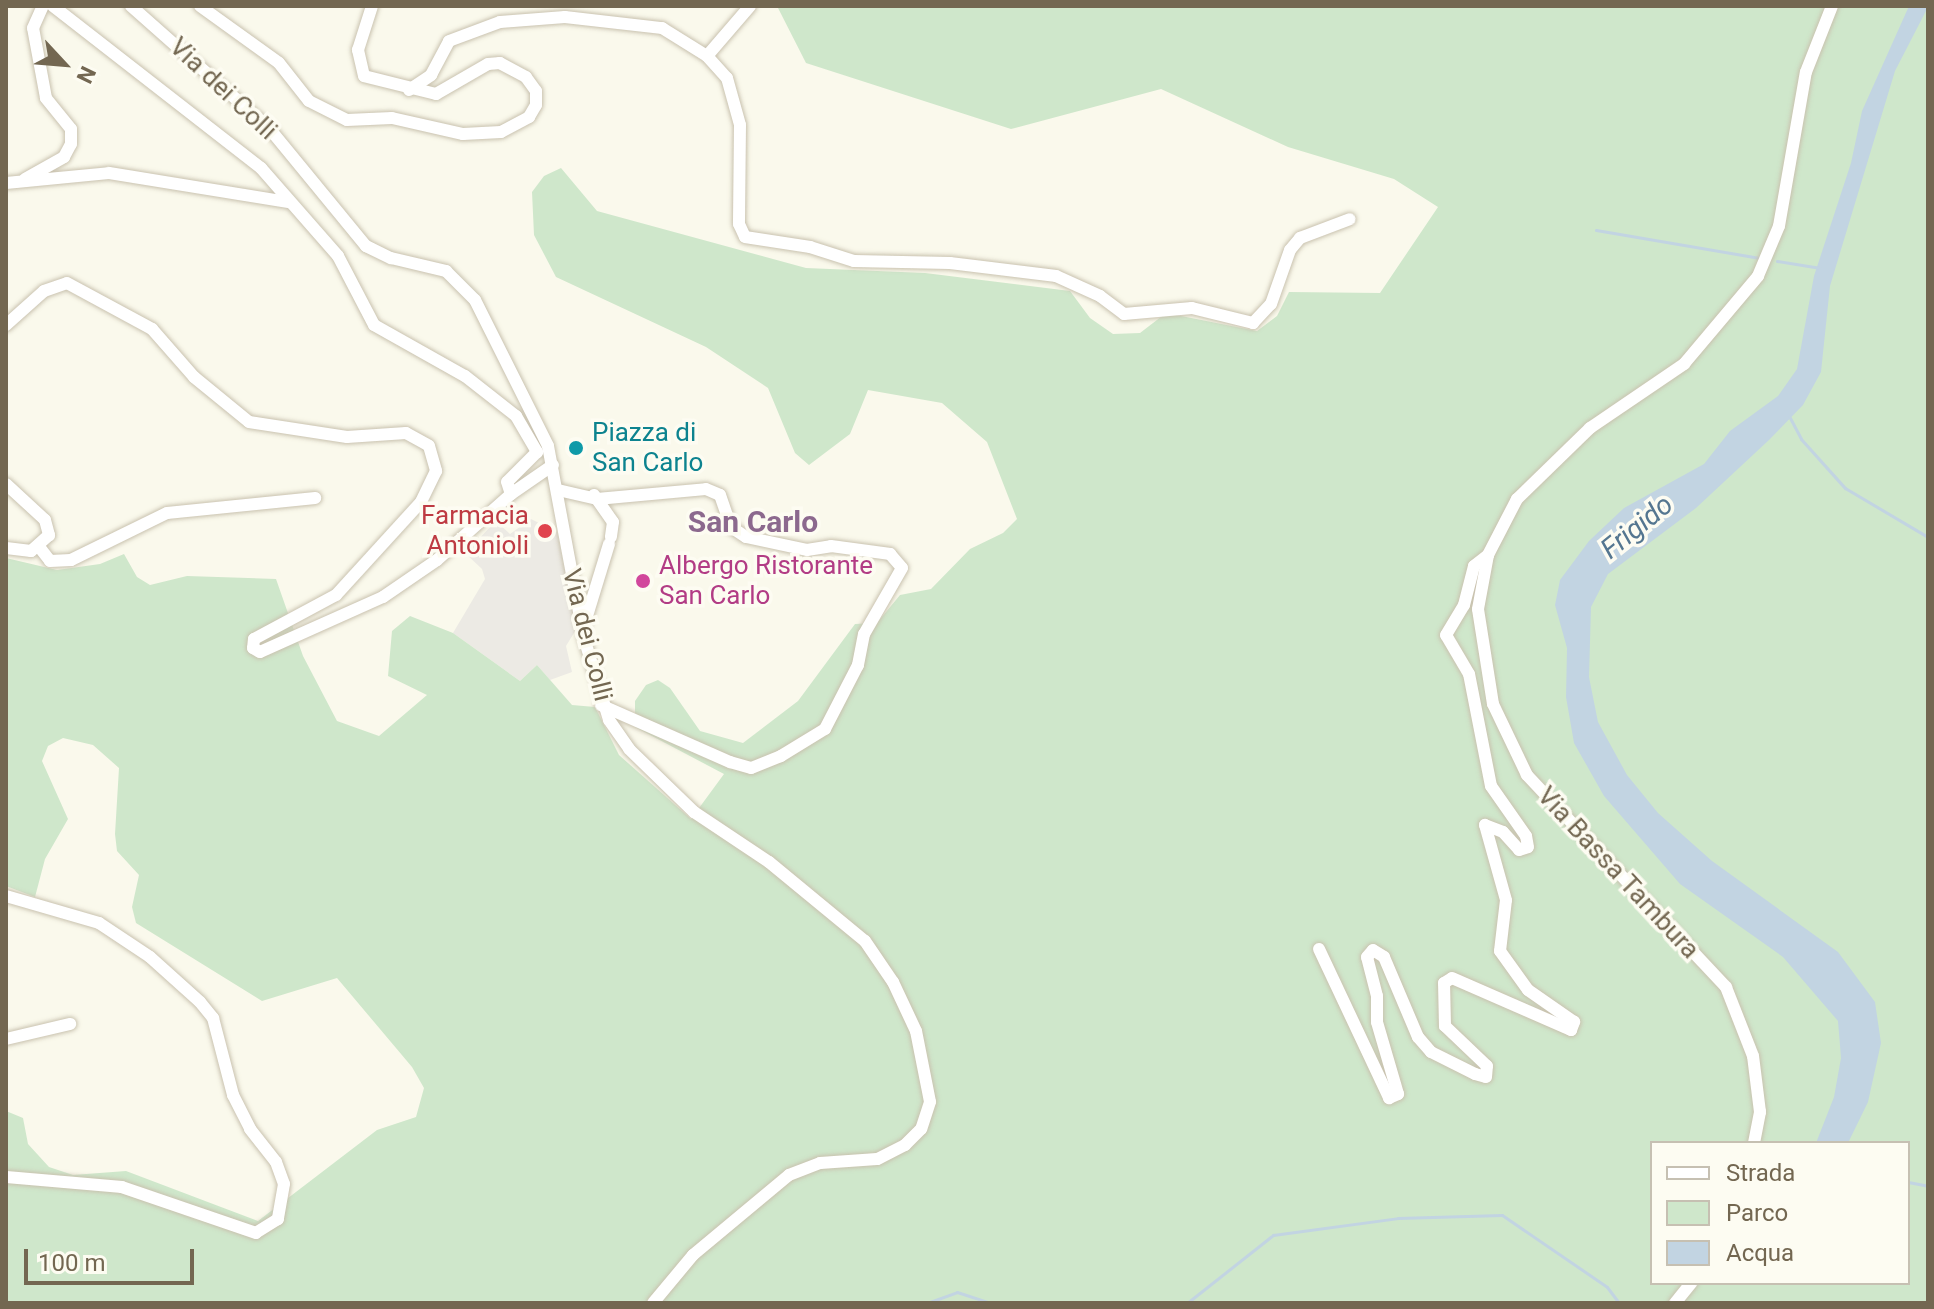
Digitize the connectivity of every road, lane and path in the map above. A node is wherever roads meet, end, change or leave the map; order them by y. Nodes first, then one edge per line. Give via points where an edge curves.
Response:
1 (43, 6) edge
2 (53, 6) edge
3 (131, 6) edge
4 (200, 6) edge
5 (372, 6) edge
6 (750, 6) edge
7 (1832, 6) edge
8 (707, 56) junction
9 (409, 90) junction
10 (12, 183) edge
11 (289, 202) junction
12 (1350, 219) dead end
13 (6, 325) edge
14 (553, 465) junction
15 (6, 484) edge
16 (558, 490) junction
17 (511, 494) junction
18 (596, 497) junction
19 (315, 498) dead end
20 (6, 548) edge
21 (40, 548) junction
22 (1488, 555) junction
23 (583, 630) junction
24 (601, 705) junction
25 (6, 896) edge
26 (1319, 949) dead end
27 (70, 1024) dead end
28 (6, 1039) edge
29 (1754, 1141) edge
30 (6, 1177) edge
31 (1689, 1285) edge
32 (653, 1303) edge
33 (1675, 1303) edge

1 - 10 street via 33,28 46,98 71,129 71,144 64,157
2 - 11 street via 227,138
3 - 14 street, Via dei Colli via 269,128 366,246 391,258 433,265 461,284 497,335
4 - 9 street, Via dei Colli via 279,63 309,101 347,120 392,118 443,132 501,132 518,127 536,105 536,91 526,77 500,63 488,64 445,92
5 - 9 street, Via dei Colli via 358,50 359,69 377,82
6 - 8 street
7 - 22 street, Via Bassa Tambura via 1806,72 1779,226 1758,276 1684,364 1555,458 1517,499
8 - 9 street via 662,28 524,18 449,41 431,75
8 - 12 street via 727,78 735,102 740,125 739,224 751,240 810,247 864,262 950,263 1056,276 1100,296 1124,314 1192,308 1253,323 1271,304 1290,250 1300,238
10 - 11 street via 109,173
11 - 17 street via 338,256 374,325 465,376 524,424 537,452 507,482
13 - 17 street via 44,291 67,283 152,329 194,377 249,422 322,436 406,433 429,446 436,471 421,502 336,595 254,639 253,648 260,652 383,597 437,560
14 - 16 street, Via dei Colli
14 - 17 street
15 - 21 street via 45,520 49,535
16 - 18 street
16 - 23 street, Via dei Colli
18 - 23 street via 613,522
18 - 24 street via 706,489 720,495 731,527 746,537 807,550 831,546 890,554 902,568 864,634 858,665 825,729 781,756 751,768
19 - 21 street via 167,513 71,560 50,561
20 - 21 street
22 - 26 street via 1474,566 1464,605 1446,635 1469,674 1491,786 1528,847 1519,850 1503,832 1485,825 1506,900 1500,951 1528,990 1574,1022 1571,1030 1452,978 1444,983 1445,1026 1487,1066 1486,1077 1475,1074 1431,1052 1418,1037 1384,957 1373,950 1367,957 1377,1022 1398,1094 1389,1098
22 - 29 street, Via Bassa Tambura via 1478,609 1481,648 1499,718 1527,775 1548,802 1726,987 1753,1056 1760,1112
23 - 24 street, Via dei Colli
24 - 32 street, Via dei Colli via 629,749 694,812 769,862 865,941 893,982 916,1031 930,1102 921,1129 905,1145 877,1159 820,1163 789,1175 693,1255
25 - 30 street via 99,923 150,957 200,1002 213,1018 233,1095 284,1184 278,1219 256,1233 122,1187
27 - 28 street
31 - 33 street

